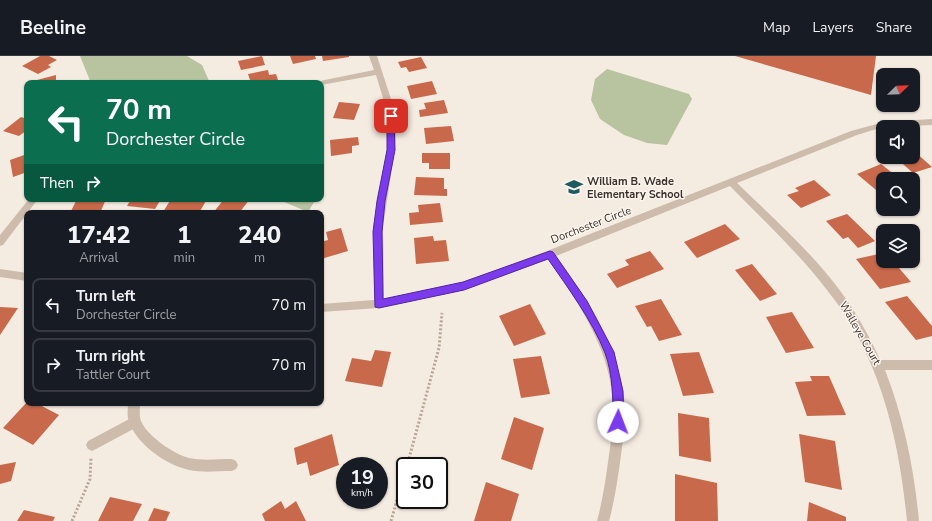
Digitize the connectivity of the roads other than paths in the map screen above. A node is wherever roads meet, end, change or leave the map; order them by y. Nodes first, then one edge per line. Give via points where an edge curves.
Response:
1 (373, 56) edge
2 (378, 72) junction
3 (324, 82) edge
4 (932, 122) edge
5 (732, 183) junction
6 (32, 202) edge
7 (25, 210) edge
8 (24, 212) edge
9 (0, 242) edge
10 (550, 254) junction
11 (0, 273) edge
12 (24, 276) edge
13 (379, 304) junction
14 (324, 308) edge
15 (879, 365) junction
16 (932, 365) edge
17 (134, 406) edge
18 (135, 422) junction
19 (92, 445) road end
20 (232, 465) dead end
21 (603, 521) edge
22 (913, 521) edge

1 - 2 street
2 - 3 street
2 - 13 street via 389,104 392,137 378,221
4 - 5 street, Dorchester Circle via 884,125 854,132
5 - 10 street, Dorchester Circle
5 - 15 street, Walleye Court via 797,248 831,287
6 - 7 street
8 - 9 street
10 - 13 street, Dorchester Circle via 464,286
10 - 21 street via 594,321 614,367 620,409 607,508
11 - 12 street
13 - 14 street, Dorchester Circle
15 - 16 street
15 - 22 street, Walleye Court via 889,390 902,442 908,470
17 - 18 street
18 - 19 street
18 - 20 street via 150,442 182,462 197,465

